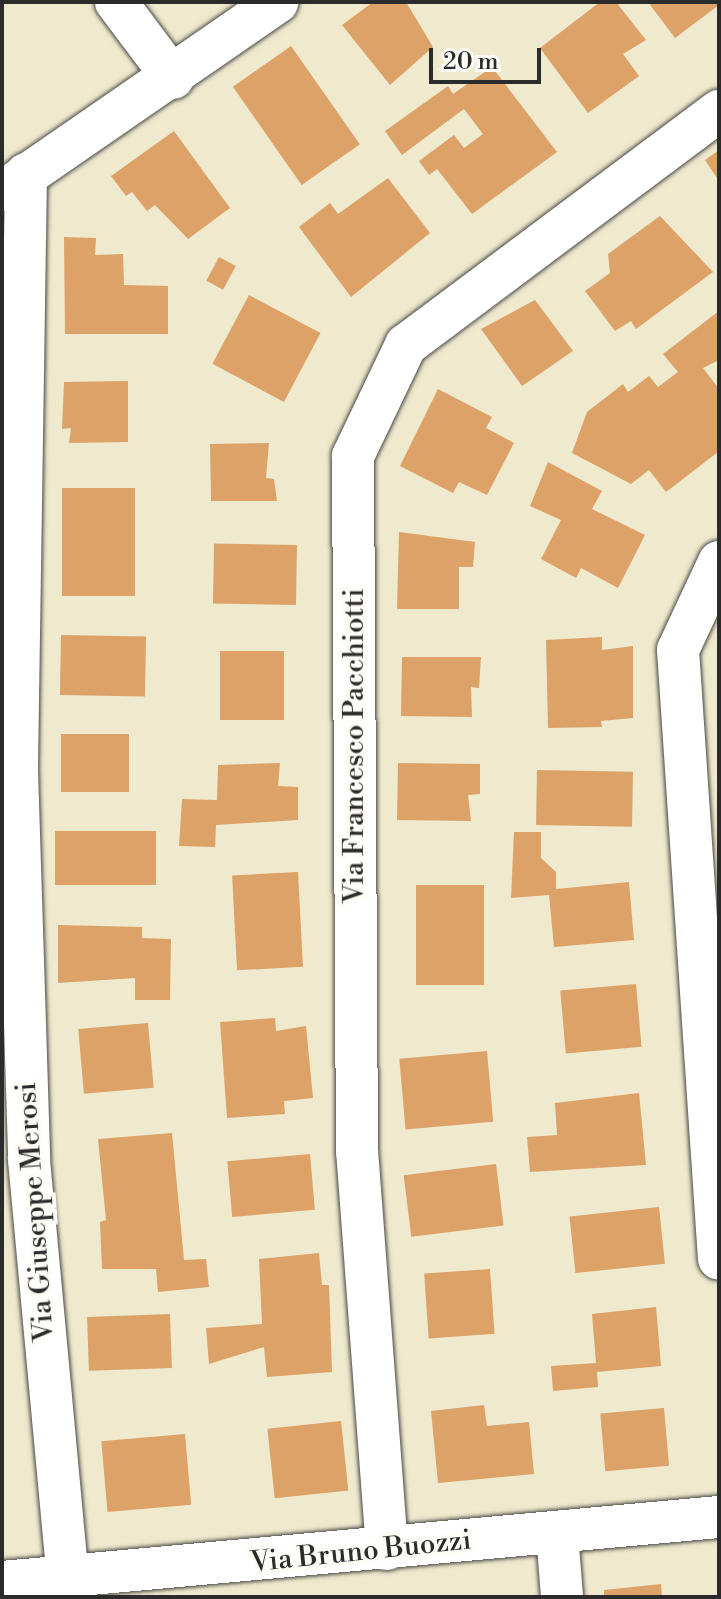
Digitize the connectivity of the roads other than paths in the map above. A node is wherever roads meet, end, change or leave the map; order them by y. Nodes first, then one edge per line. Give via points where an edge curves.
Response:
1 (116, 2) edge
2 (278, 2) edge
3 (173, 78) junction
4 (719, 111) edge
5 (14, 183) edge
6 (719, 562) edge
7 (719, 1259) edge
8 (719, 1517) edge
9 (557, 1533) junction
10 (387, 1549) junction
11 (68, 1577) junction
12 (220, 1581) edge
13 (2, 1582) edge
14 (562, 1597) edge

1 - 3 street
2 - 3 street
3 - 5 street
4 - 10 street, Via Francesco Pacchiotti via 406,345 353,456 357,1152
5 - 11 street, Via Giuseppe Merosi via 17,786 29,1160
6 - 7 street via 678,650
8 - 9 street, Via Bruno Buozzi
9 - 10 street, Via Bruno Buozzi
9 - 14 street
10 - 12 street, Via Bruno Buozzi
11 - 12 street, Via Bruno Buozzi
11 - 13 street, Via Bruno Buozzi

